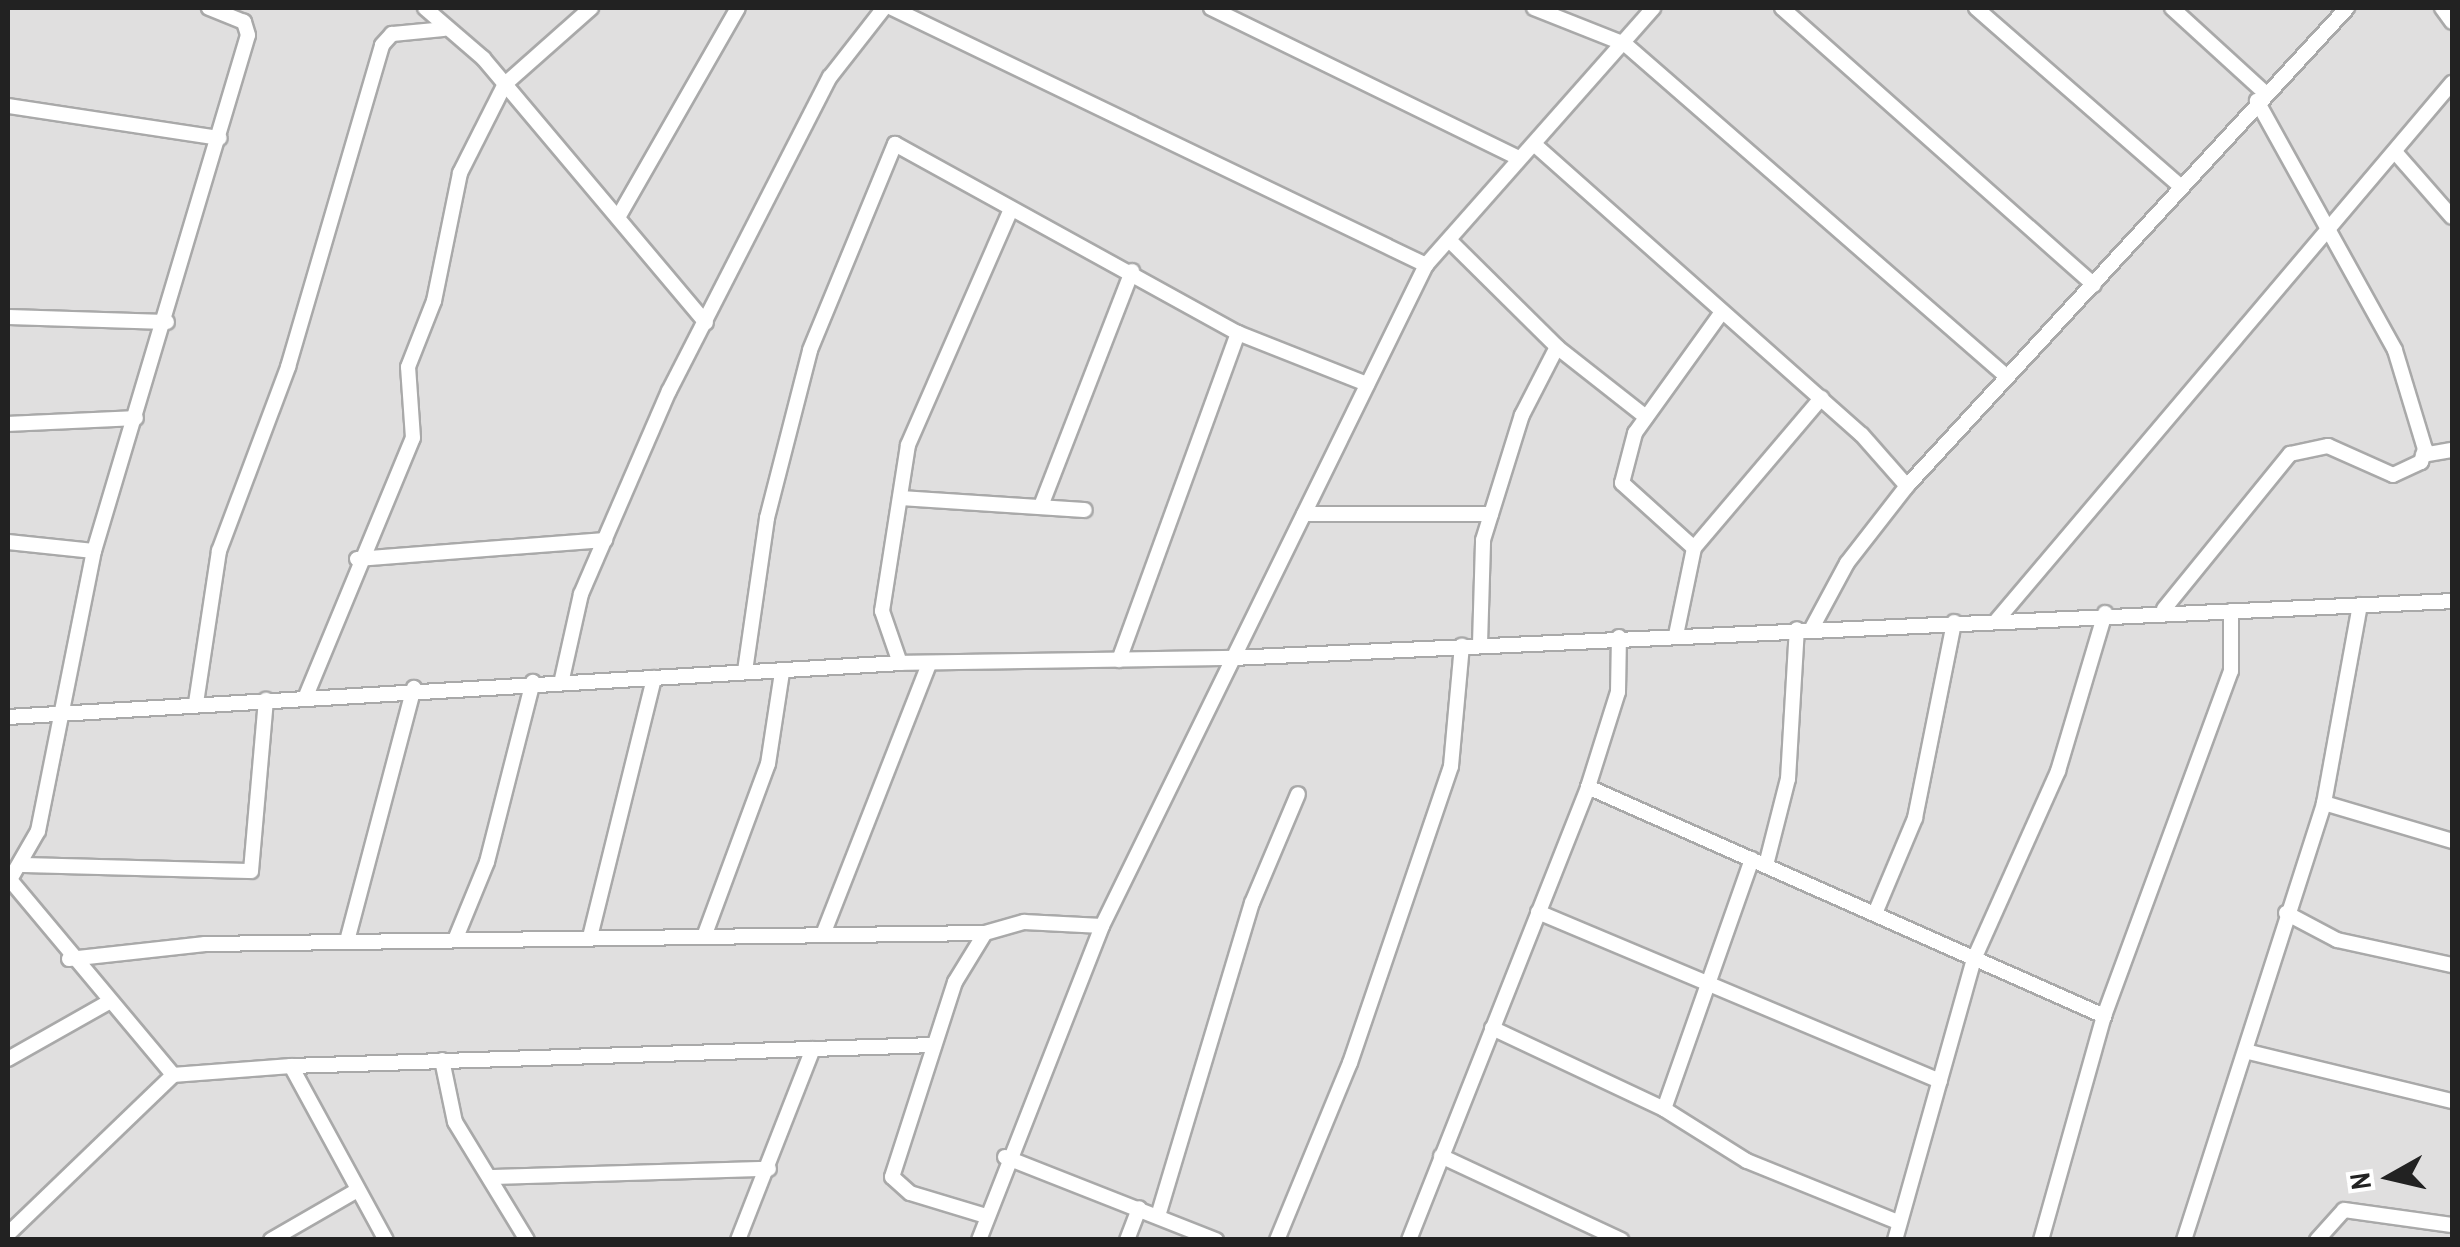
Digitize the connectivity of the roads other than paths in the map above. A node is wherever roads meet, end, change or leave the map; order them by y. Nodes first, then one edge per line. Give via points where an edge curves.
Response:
1 (209, 8) edge
2 (425, 8) edge
3 (591, 8) edge
4 (738, 8) edge
5 (884, 8) edge
6 (892, 8) edge
7 (1210, 8) edge
8 (1534, 8) edge
9 (1652, 8) edge
10 (1782, 8) edge
11 (1976, 8) edge
12 (2172, 8) edge
13 (2347, 8) edge
14 (2442, 8) edge
15 (2452, 22) edge
16 (444, 30) junction
17 (1625, 44) junction
18 (2452, 83) edge
19 (505, 84) junction
20 (2260, 96) junction
21 (8, 106) edge
22 (220, 138) junction
23 (1534, 144) junction
24 (2395, 152) junction
25 (1519, 158) junction
26 (2181, 187) junction
27 (1010, 212) junction
28 (620, 214) junction
29 (2452, 217) edge
30 (2323, 231) junction
31 (1448, 240) junction
32 (1426, 265) junction
33 (1132, 272) junction
34 (2094, 285) junction
35 (1722, 312) junction
36 (8, 317) edge
37 (167, 322) junction
38 (706, 323) junction
39 (1238, 334) junction
40 (1557, 347) junction
41 (2006, 376) junction
42 (1366, 384) junction
43 (1821, 398) junction
44 (1646, 417) junction
45 (136, 418) junction
46 (8, 424) edge
47 (2452, 450) edge
48 (2423, 455) junction
49 (1907, 486) junction
50 (900, 498) junction
51 (1041, 506) junction
52 (1086, 510) dead end
53 (1304, 514) junction
54 (1491, 514) junction
55 (605, 540) junction
56 (8, 542) edge
57 (1694, 548) junction
58 (94, 551) junction
59 (357, 559) junction
60 (2452, 602) edge
61 (2360, 605) junction
62 (2164, 609) junction
63 (2231, 611) junction
64 (2104, 613) junction
65 (1997, 620) junction
66 (1954, 622) junction
67 (1804, 629) junction
68 (1676, 635) junction
69 (1619, 637) junction
70 (1480, 644) junction
71 (1462, 646) junction
72 (1232, 658) junction
73 (1119, 660) junction
74 (900, 663) junction
75 (929, 664) junction
76 (745, 671) junction
77 (782, 673) junction
78 (654, 678) junction
79 (562, 680) junction
80 (532, 682) junction
81 (414, 688) junction
82 (306, 696) junction
83 (266, 700) junction
84 (196, 703) junction
85 (8, 717) edge
86 (59, 718) junction
87 (1588, 787) junction
88 (1298, 794) dead end
89 (2324, 803) junction
90 (2452, 841) edge
91 (1759, 862) junction
92 (22, 865) junction
93 (9, 882) edge
94 (1538, 912) junction
95 (1876, 912) junction
96 (2286, 914) junction
97 (1102, 926) junction
98 (824, 932) junction
99 (985, 933) junction
100 (705, 934) junction
101 (590, 937) junction
102 (454, 940) junction
103 (347, 941) junction
104 (69, 959) junction
105 (1974, 959) junction
106 (2452, 965) edge
107 (1708, 982) junction
108 (108, 1003) junction
109 (2104, 1016) junction
110 (1492, 1028) junction
111 (934, 1045) junction
112 (812, 1048) junction
113 (2249, 1052) junction
114 (8, 1059) edge
115 (442, 1060) junction
116 (291, 1066) junction
117 (174, 1074) junction
118 (1940, 1081) junction
119 (2452, 1102) edge
120 (1664, 1109) junction
121 (1440, 1156) junction
122 (1005, 1157) junction
123 (770, 1169) junction
124 (492, 1177) junction
125 (354, 1192) junction
126 (1139, 1208) junction
127 (986, 1216) junction
128 (1158, 1216) junction
129 (1898, 1222) junction
130 (2452, 1225) edge
131 (8, 1234) edge
132 (271, 1240) edge
133 (386, 1240) edge
134 (527, 1240) edge
135 (738, 1240) edge
136 (979, 1240) edge
137 (1127, 1240) edge
138 (1216, 1240) edge
139 (1277, 1240) edge
140 (1408, 1240) edge
141 (1621, 1240) edge
142 (1895, 1240) edge
143 (2041, 1240) edge
144 (2184, 1240) edge
145 (2318, 1240) edge

1 - 22 street via 244,22 248,35
2 - 16 street
3 - 19 street
4 - 28 street
5 - 38 street via 830,77
6 - 32 street
7 - 25 street
8 - 17 street
9 - 17 street
10 - 34 street
11 - 26 street
12 - 20 street
13 - 20 street
14 - 15 street
16 - 19 street
16 - 84 street via 392,34 382,45 288,367 220,551
17 - 23 street
17 - 41 street
18 - 24 street
19 - 28 street
19 - 59 street via 460,172 434,301 408,367 413,438
20 - 26 street
20 - 30 street
21 - 22 street
22 - 37 street
23 - 25 street
23 - 35 street
24 - 29 street
24 - 30 street
25 - 31 street
26 - 34 street
27 - 33 street
27 - 50 street via 908,446
27 - 76 street via 968,180 892,145 810,350 767,518
28 - 38 street
30 - 48 street via 2395,350 2426,434
30 - 65 street
31 - 32 street
31 - 40 street
32 - 42 street
33 - 39 street
33 - 51 street
34 - 41 street
35 - 43 street
35 - 44 street
36 - 37 street
37 - 45 street
38 - 55 street
39 - 42 street
39 - 73 street
40 - 44 street
40 - 54 street via 1522,415
41 - 49 street
42 - 53 street
43 - 49 street
43 - 57 street
44 - 57 street via 1622,483
45 - 46 street
45 - 58 street
47 - 48 street
48 - 62 street via 2394,475 2328,446 2301,447
49 - 67 street
50 - 51 street
50 - 74 street via 882,611
51 - 52 street
53 - 54 street
53 - 72 street
54 - 70 street
55 - 59 street
55 - 79 street via 581,594
56 - 58 street
57 - 68 street
58 - 86 street
59 - 82 street
60 - 61 street
61 - 63 street
61 - 89 street
62 - 63 street
62 - 64 street
63 - 109 street via 2230,671
64 - 65 street
64 - 105 street via 2058,770
65 - 66 street
66 - 67 street
66 - 95 street via 1915,818
67 - 68 street
67 - 91 street via 1788,779
68 - 69 street
69 - 70 street
69 - 87 street via 1618,692
70 - 71 street
71 - 72 street
71 - 139 street via 1451,766 1350,1063
72 - 73 street
72 - 97 street
73 - 75 street
74 - 75 street
74 - 77 street
75 - 98 street
76 - 77 street
76 - 78 street
77 - 100 street via 768,764
78 - 79 street
78 - 101 street
79 - 80 street
80 - 81 street
80 - 102 street via 487,862
81 - 82 street
81 - 103 street
82 - 83 street
83 - 84 street
83 - 92 street via 251,871
84 - 86 street
85 - 86 street
86 - 92 street via 38,831
87 - 91 street
87 - 94 street
88 - 128 street via 1252,903
89 - 90 street
89 - 96 street
91 - 95 street
91 - 107 street
92 - 93 street
93 - 104 street
94 - 107 street
94 - 110 street
95 - 105 street
96 - 106 street via 2336,940
96 - 113 street
97 - 99 street via 1024,922
97 - 122 street
98 - 99 street
98 - 100 street
99 - 111 street via 954,982
100 - 101 street
101 - 102 street
102 - 103 street
103 - 104 street via 114,947
104 - 108 street
105 - 109 street
105 - 118 street
107 - 118 street
107 - 120 street
108 - 114 street
108 - 117 street
109 - 143 street
110 - 120 street
110 - 121 street
111 - 112 street
111 - 127 street via 892,1177 910,1193
112 - 115 street
112 - 123 street
113 - 119 street
113 - 144 street
115 - 116 street
115 - 124 street via 455,1122
116 - 117 street
116 - 125 street
117 - 131 street
118 - 129 street
120 - 129 street via 1747,1161
121 - 140 street
121 - 141 street
122 - 126 street
122 - 127 street
123 - 124 street
123 - 135 street
124 - 134 street
125 - 132 street
125 - 133 street
126 - 128 street
126 - 137 street
127 - 136 street
128 - 138 street
129 - 142 street
130 - 145 street via 2344,1210

